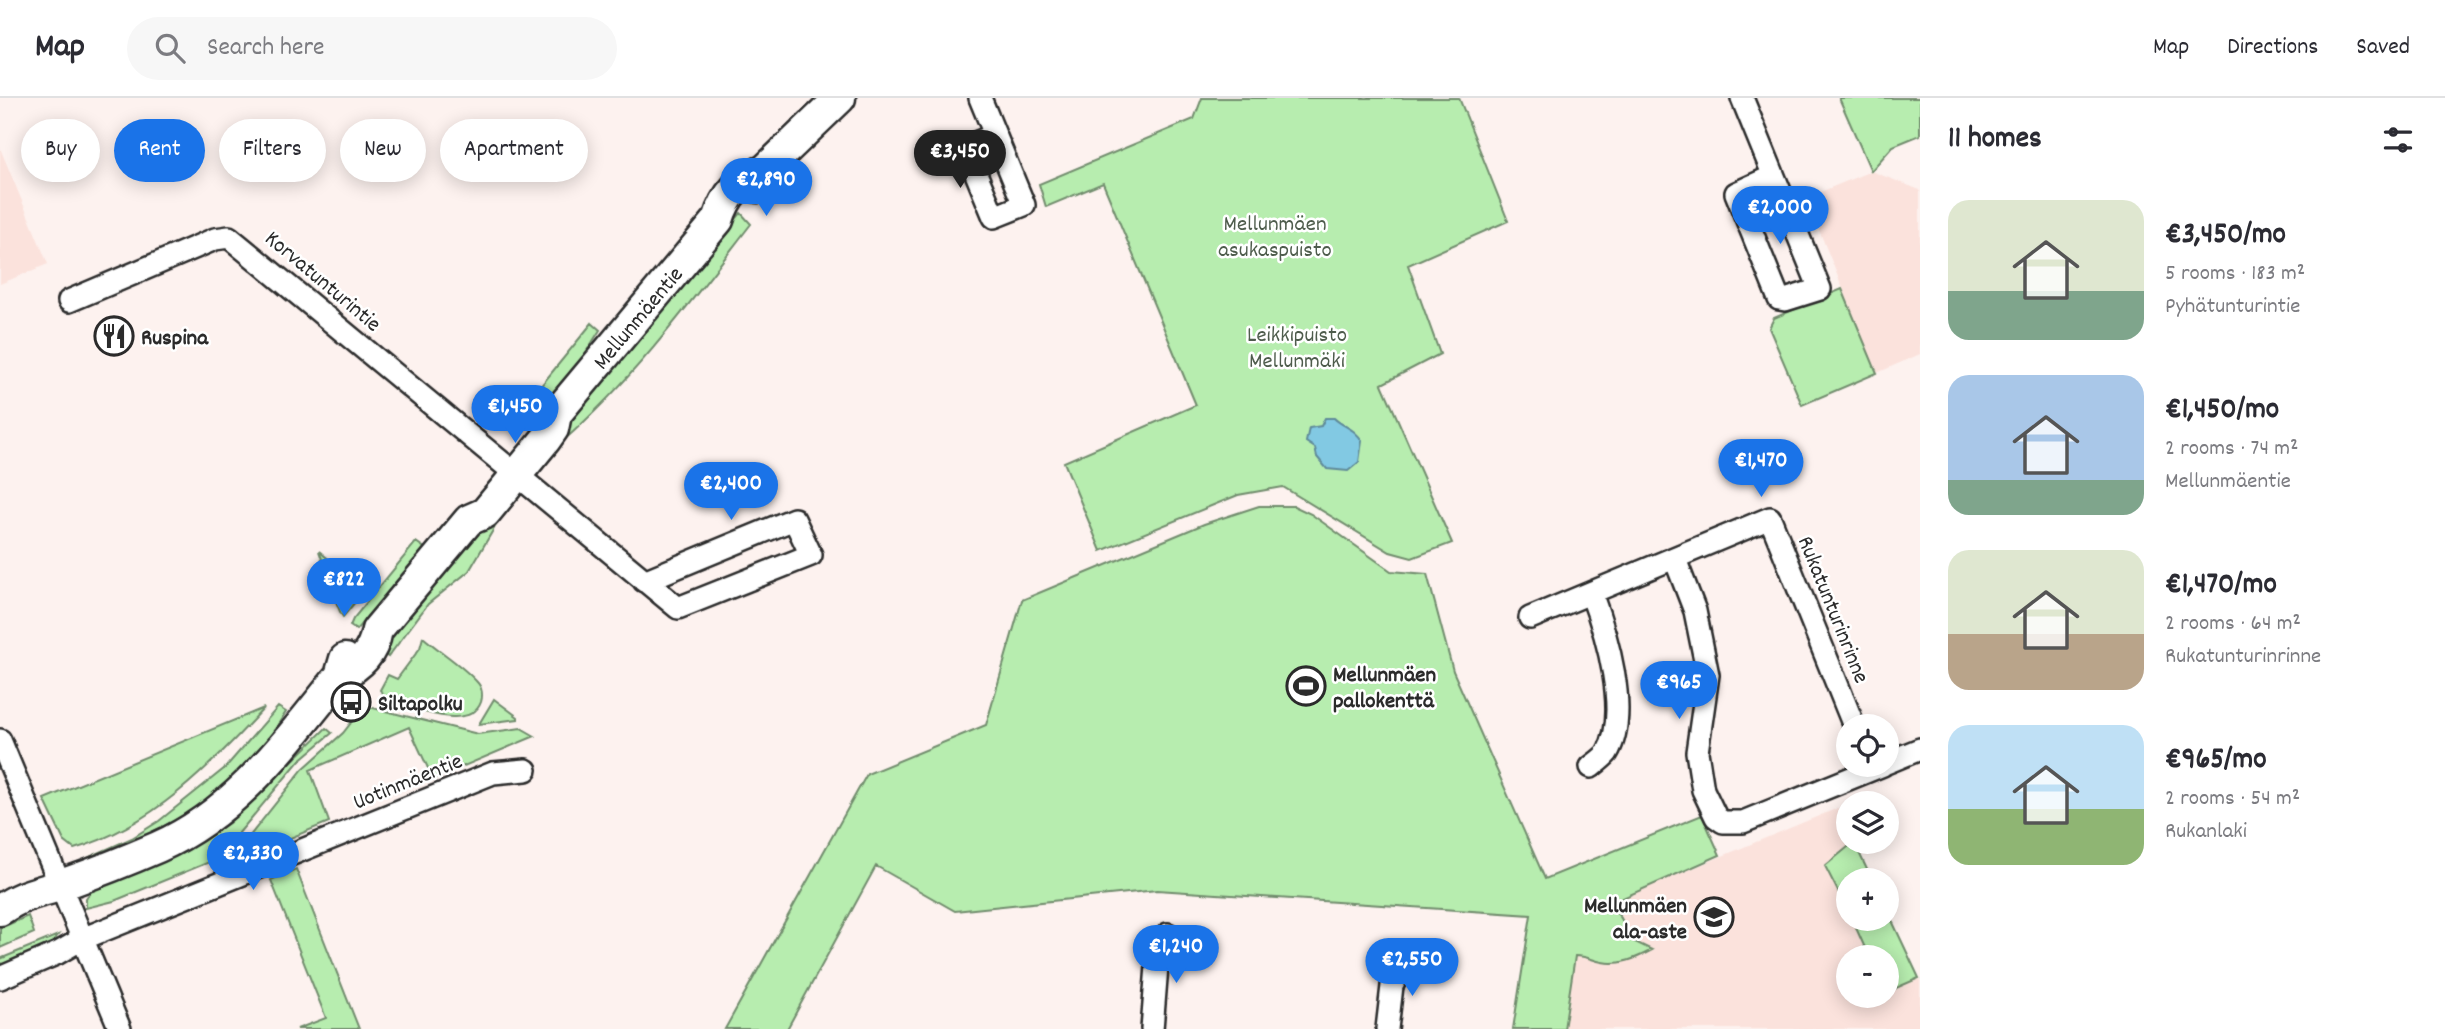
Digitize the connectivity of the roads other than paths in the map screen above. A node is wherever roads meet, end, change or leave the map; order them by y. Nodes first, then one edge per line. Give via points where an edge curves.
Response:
1 (840, 98) edge
2 (980, 98) edge
3 (1742, 98) edge
4 (995, 135) dead end
5 (1773, 176) junction
6 (69, 301) dead end
7 (511, 469) junction
8 (1675, 559) junction
9 (643, 581) junction
10 (1591, 593) junction
11 (1530, 618) dead end
12 (1849, 714) edge
13 (0, 740) edge
14 (1920, 750) edge
15 (1899, 757) edge
16 (1591, 767) dead end
17 (526, 770) dead end
18 (1849, 777) edge
19 (61, 885) junction
20 (0, 911) edge
21 (1168, 934) dead end
22 (82, 939) junction
23 (1407, 958) dead end
24 (0, 978) edge
25 (120, 1029) edge
26 (1152, 1029) edge
27 (1387, 1029) edge

1 - 7 main road, Mellunmäentie via 765,170 746,177 733,190 718,220 556,414 554,429
2 - 4 street
3 - 5 street
5 - 5 street via 1820,289 1785,300 1779,299 1736,193
6 - 7 street, Korvatunturintie via 229,237
7 - 9 street
7 - 19 main road, Mellunmäentie via 485,513 469,520 377,630 362,636 346,655 340,676 269,763 220,810 159,846
8 - 10 street, Rukatunturinrinne
8 - 12 street, Rukatunturinrinne via 1770,518
8 - 18 street via 1695,611 1708,675 1697,752 1703,790 1716,817 1723,822 1743,822
9 - 9 street via 678,608 811,555 794,519
10 - 11 street, Rukatunturinrinne
10 - 16 street via 1607,636 1617,693 1613,737 1606,754
13 - 19 street
14 - 15 street
17 - 22 street, Uotinmäentie via 493,773
19 - 20 main road, Mellunmäentie via 23,910
19 - 22 street
21 - 26 street via 1157,966
22 - 24 street, Uotinmäentie
22 - 25 street
23 - 27 street via 1392,986

